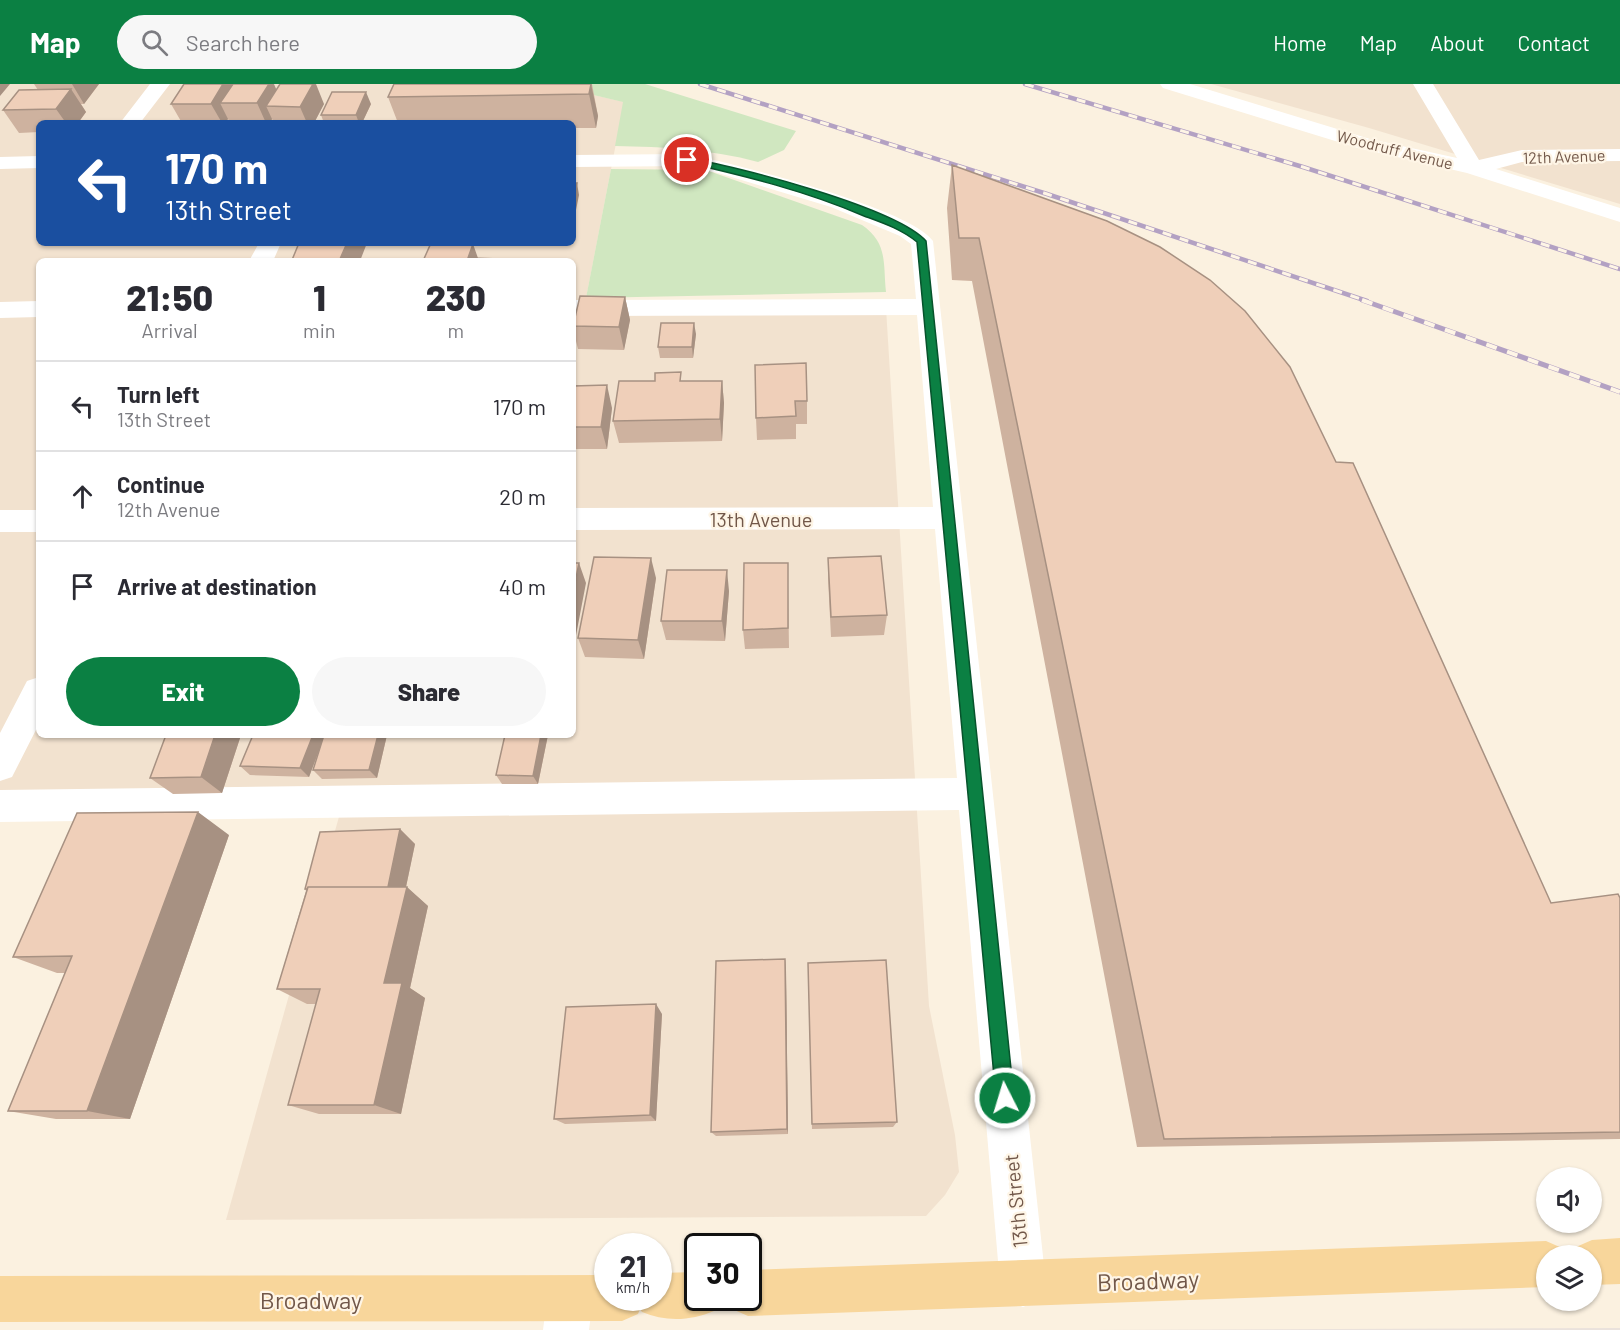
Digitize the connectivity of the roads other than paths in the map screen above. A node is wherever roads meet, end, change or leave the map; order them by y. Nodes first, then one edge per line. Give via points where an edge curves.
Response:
1 (160, 84) edge
2 (1170, 84) edge
3 (1423, 84) edge
4 (132, 120) edge
5 (1620, 155) edge
6 (576, 161) edge
7 (0, 162) edge
8 (36, 162) edge
9 (1473, 168) junction
10 (1620, 215) edge
11 (927, 307) junction
12 (576, 308) edge
13 (0, 309) edge
14 (36, 309) edge
15 (949, 518) junction
16 (576, 519) edge
17 (0, 521) edge
18 (36, 521) edge
19 (36, 697) edge
20 (0, 766) edge
21 (976, 794) junction
22 (0, 806) edge
23 (1620, 1262) edge
24 (1602, 1263) edge
25 (1536, 1264) edge
26 (1023, 1284) junction
27 (762, 1293) edge
28 (0, 1299) edge
29 (594, 1307) edge
30 (568, 1315) edge

1 - 4 street
2 - 9 street, Woodruff Avenue via 1365,144
3 - 9 street
5 - 9 street, 12th Avenue via 1522,156
6 - 11 street, 13th Street via 687,160 722,166 839,202 908,231 922,241
7 - 8 street
9 - 10 street, Woodruff Avenue
11 - 12 street
11 - 15 street, 13th Street
13 - 14 street
15 - 16 street, 13th Avenue
15 - 21 street, 13th Street
17 - 18 street
19 - 20 street
21 - 22 street
21 - 26 street, 13th Street
23 - 24 main road
25 - 26 main road, Broadway
26 - 27 main road, Broadway
28 - 30 main road, Broadway
29 - 30 main road, Broadway

